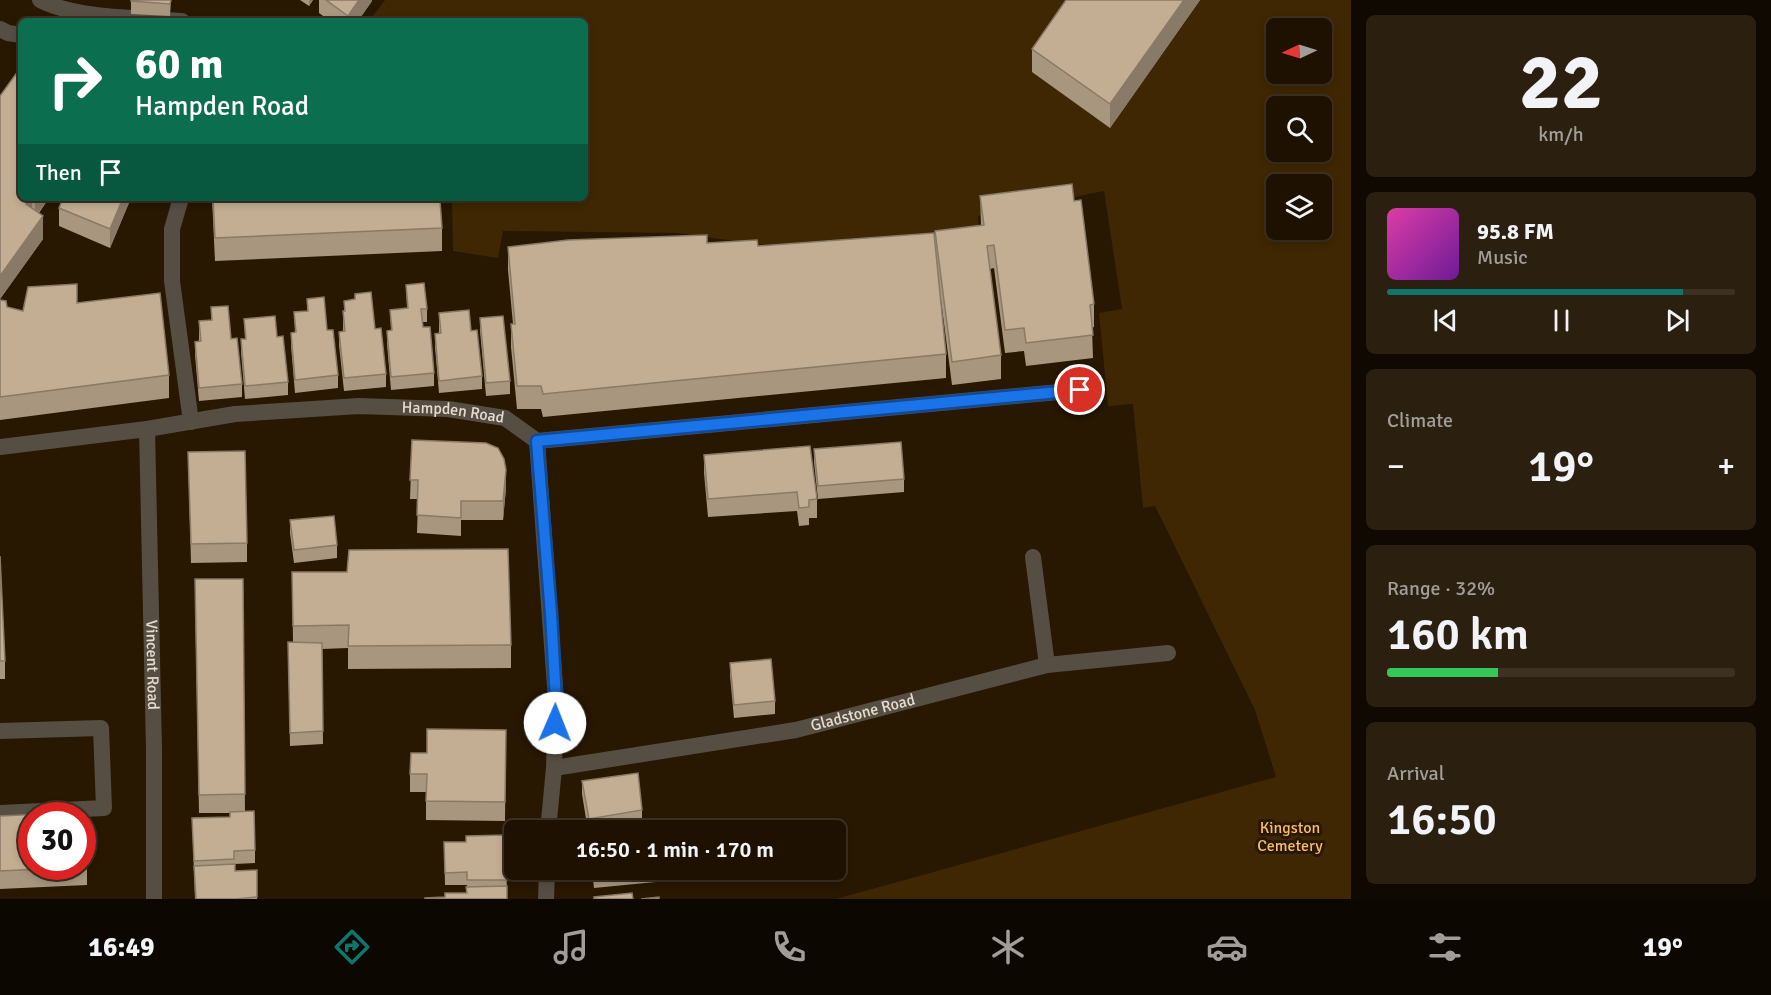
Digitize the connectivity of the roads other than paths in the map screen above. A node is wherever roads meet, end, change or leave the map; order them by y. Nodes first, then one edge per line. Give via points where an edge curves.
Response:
1 (40, 0) edge
2 (144, 18) edge
3 (0, 28) edge
4 (18, 35) edge
5 (180, 201) edge
6 (1080, 390) dead end
7 (191, 422) junction
8 (147, 429) junction
9 (537, 441) junction
10 (0, 447) edge
11 (1033, 557) dead end
12 (1168, 653) dead end
13 (1047, 665) junction
14 (0, 731) edge
15 (554, 768) junction
16 (0, 813) edge
17 (549, 820) edge
18 (547, 880) edge
19 (154, 899) edge
20 (546, 899) edge

1 - 2 street via 94,14
3 - 4 street
5 - 7 street via 172,229 172,281
6 - 9 street
7 - 8 street, Hampden Road
7 - 9 street, Hampden Road via 236,414 359,406 448,409 505,418
8 - 10 street, Hampden Road
8 - 19 street, Vincent Road
9 - 15 street via 556,700
11 - 13 street
12 - 13 street, Gladstone Road
13 - 15 street, Gladstone Road via 796,730
14 - 16 street via 101,728 104,808
15 - 17 street
18 - 20 street

